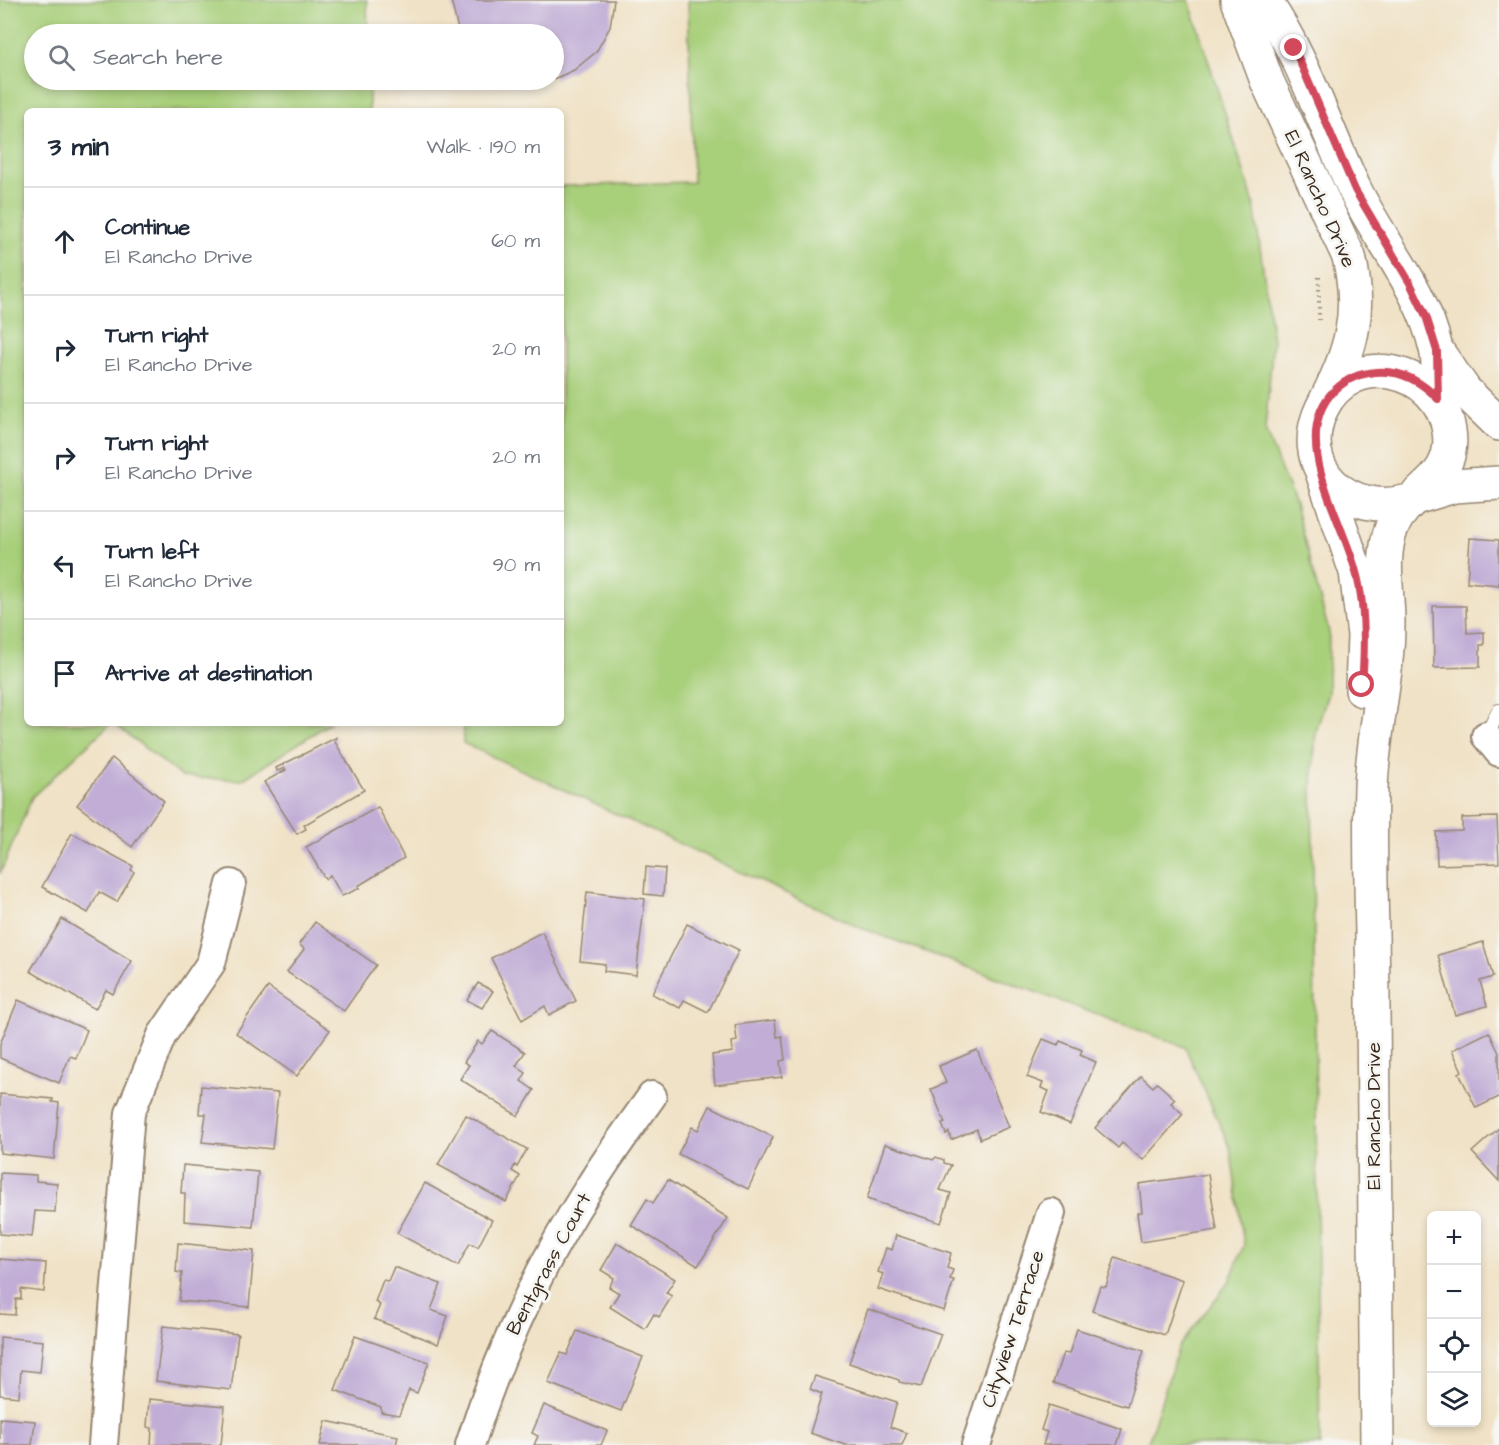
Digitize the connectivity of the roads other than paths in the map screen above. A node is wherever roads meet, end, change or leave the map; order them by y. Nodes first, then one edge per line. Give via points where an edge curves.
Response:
1 (1237, 0) edge
2 (1264, 0) edge
3 (1437, 351) junction
4 (1325, 402) junction
5 (1441, 406) junction
6 (1499, 424) edge
7 (1499, 437) edge
8 (1321, 468) junction
9 (1499, 483) edge
10 (1413, 499) junction
11 (1499, 711) edge
12 (1492, 744) edge
13 (1371, 787) junction
14 (231, 884) dead end
15 (652, 1096) dead end
16 (1051, 1213) dead end
17 (103, 1445) edge
18 (470, 1445) edge
19 (976, 1445) edge
20 (1377, 1445) edge

1 - 4 main road, El Rancho Drive via 1267,81 1349,257 1354,278 1352,334
2 - 3 main road, El Rancho Drive via 1306,74 1370,218 1422,307
3 - 5 main road, El Rancho Drive
3 - 6 main road via 1465,391
4 - 5 main road, El Rancho Drive via 1349,380 1380,371 1412,378 1426,387
4 - 8 main road, El Rancho Drive via 1314,434
5 - 7 main road
5 - 10 main road, El Rancho Drive via 1449,429 1447,460 1440,474
8 - 10 main road, El Rancho Drive via 1342,494 1358,502 1392,506
8 - 13 main road, El Rancho Drive via 1356,572 1362,603 1361,731
9 - 10 main road via 1454,486
10 - 13 main road, El Rancho Drive via 1392,528 1385,555 1388,641
11 - 12 lane
13 - 20 main road, El Rancho Drive
14 - 17 street via 211,963 162,1035 130,1113
15 - 18 street, Bentgrass Court via 587,1191 541,1271 502,1356
16 - 19 street, Cityview Terrace

